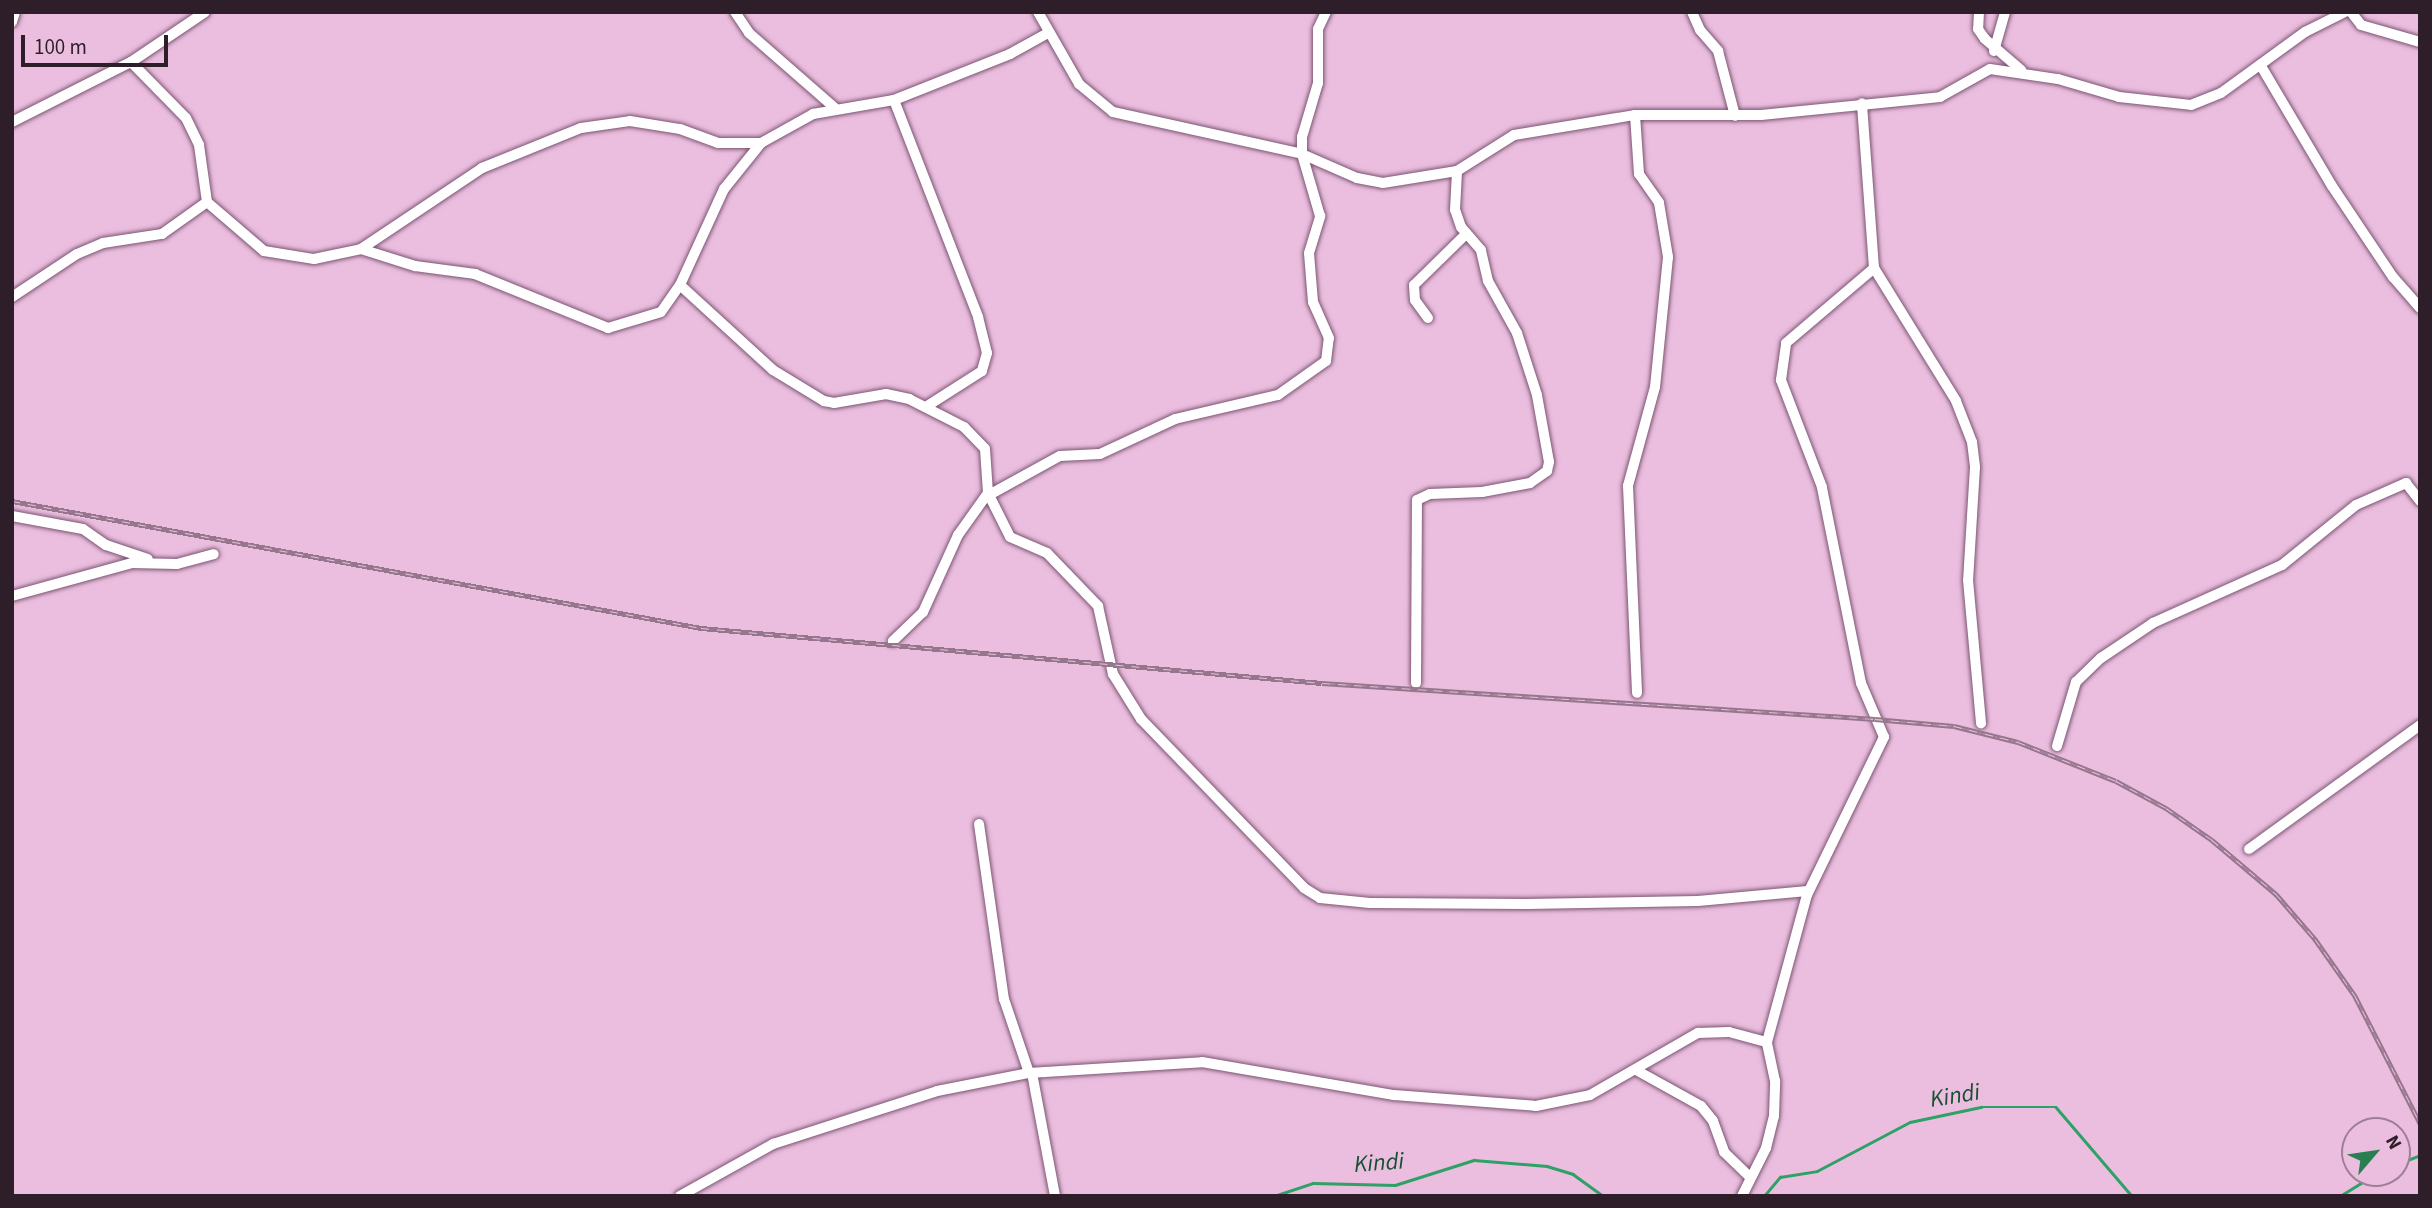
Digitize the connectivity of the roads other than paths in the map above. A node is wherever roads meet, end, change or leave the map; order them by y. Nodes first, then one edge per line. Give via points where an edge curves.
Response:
1 (15, 12) edge
2 (205, 12) edge
3 (735, 12) edge
4 (1038, 12) edge
5 (1325, 12) edge
6 (1692, 12) edge
7 (1979, 12) edge
8 (2005, 12) edge
9 (2346, 12) edge
10 (2351, 12) edge
11 (12, 22) edge
12 (1048, 33) junction
13 (2420, 42) edge
14 (1994, 51) junction
15 (131, 62) junction
16 (2261, 66) junction
17 (2027, 74) junction
18 (894, 100) junction
19 (1862, 103) junction
20 (835, 108) junction
21 (1635, 115) junction
22 (1735, 116) junction
23 (12, 122) edge
24 (761, 143) junction
25 (1302, 154) junction
26 (1457, 171) junction
27 (207, 202) junction
28 (1466, 234) junction
29 (361, 249) junction
30 (1874, 268) junction
31 (680, 285) junction
32 (12, 297) edge
33 (2420, 308) edge
34 (1428, 318) dead end
35 (927, 406) junction
36 (989, 494) junction
37 (2420, 501) edge
38 (12, 516) edge
39 (214, 554) dead end
40 (177, 564) junction
41 (12, 596) edge
42 (893, 641) dead end
43 (1416, 682) dead end
44 (1637, 693) dead end
45 (1981, 723) dead end
46 (2420, 726) edge
47 (2057, 746) dead end
48 (979, 824) dead end
49 (2249, 849) dead end
50 (1808, 891) junction
51 (1767, 1042) junction
52 (1636, 1070) junction
53 (1030, 1073) junction
54 (1749, 1177) junction
55 (680, 1196) edge
56 (1055, 1196) edge
57 (1742, 1196) edge

1 - 11 street
2 - 15 street
3 - 20 street via 749,33
4 - 12 street
5 - 25 street via 1318,29 1318,83 1302,137
6 - 22 street via 1718,51
7 - 14 street via 1978,29
8 - 14 street
9 - 16 street via 2305,32
10 - 13 street via 2361,25
12 - 18 street via 1010,54
12 - 25 street via 1079,84 1113,112
14 - 17 street
15 - 23 street
15 - 27 street via 186,118 199,145
16 - 17 street via 2221,93 2191,104 2119,97
16 - 33 street via 2332,186 2393,278
17 - 19 street via 1990,69 1940,97
18 - 20 street
18 - 35 street via 978,317 986,353 982,371
19 - 22 street
19 - 30 street
20 - 24 street via 791,122
21 - 22 street
21 - 26 street via 1514,135
21 - 44 street via 1639,174 1660,203 1668,257 1655,387 1628,486
24 - 29 street via 718,143 680,129 630,121 581,128 482,168
24 - 31 street via 719,198
25 - 26 street via 1357,178 1382,183
25 - 36 street via 1320,216 1310,253 1313,302 1329,338 1326,361 1278,395 1175,419 1100,454 1060,456
26 - 28 street via 1453,195
27 - 29 street via 264,251 314,259
27 - 32 street via 162,234 103,243 77,254
28 - 34 street via 1414,285 1415,300
28 - 43 street via 1480,250 1488,281 1517,333 1537,395 1549,462 1546,471 1530,483 1482,492 1430,494 1417,500
29 - 31 street via 415,266 475,274 608,328 661,312
30 - 45 street via 1956,401 1972,442 1975,467 1968,580
30 - 50 street via 1782,349 1783,392 1822,487 1861,683 1884,737
31 - 35 street via 773,370 824,401 886,394
35 - 36 street via 964,427 985,449
36 - 42 street via 958,535 923,612
36 - 50 street via 1010,537 1047,553 1098,606 1113,674 1141,719 1304,888 1320,898 1370,903 1527,904 1698,901
37 - 47 street via 2406,483 2356,505 2282,565 2242,587 2170,614 2101,658 2076,682
38 - 40 street via 83,529 129,554
39 - 40 street
40 - 41 street via 132,563
46 - 49 street
48 - 53 street via 987,853 1004,999
50 - 51 street
51 - 52 street via 1729,1032 1699,1033
51 - 54 street via 1776,1100 1766,1148
52 - 53 street via 1575,1101 1536,1106 1394,1095 1202,1062
52 - 54 street via 1701,1106 1713,1121 1724,1152
53 - 55 street via 937,1091 773,1144
53 - 56 street
54 - 57 street

